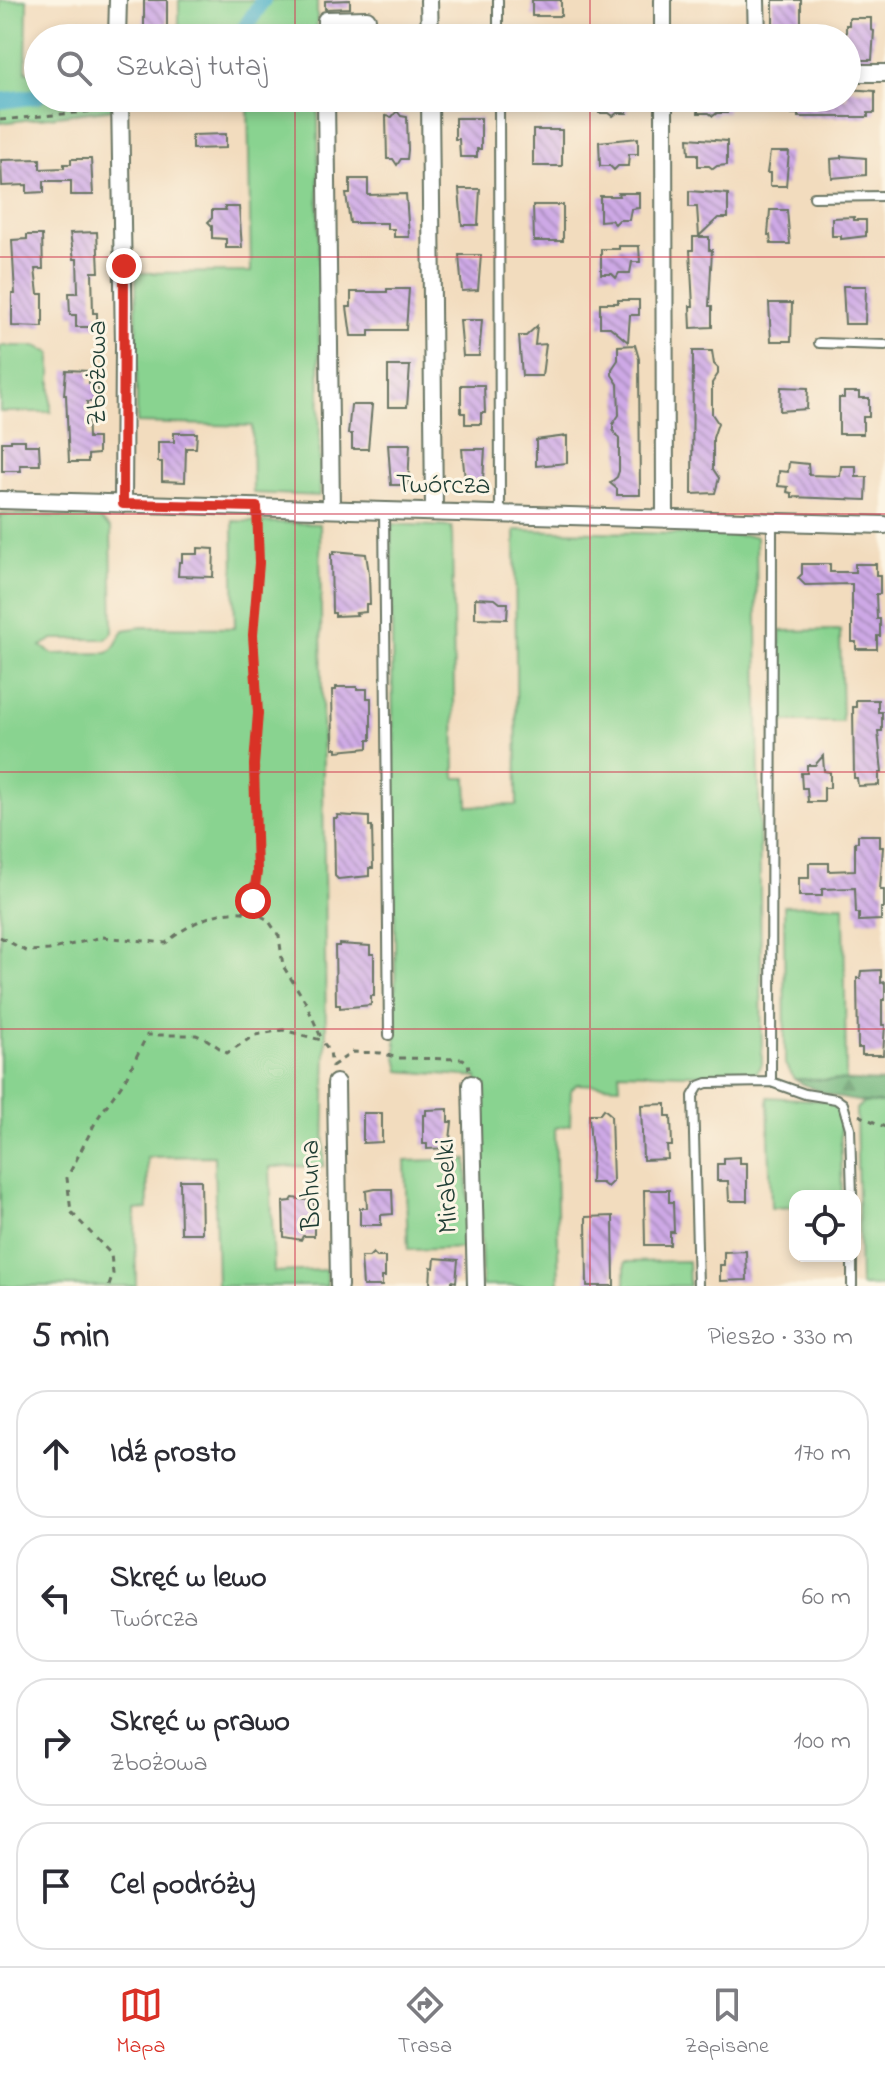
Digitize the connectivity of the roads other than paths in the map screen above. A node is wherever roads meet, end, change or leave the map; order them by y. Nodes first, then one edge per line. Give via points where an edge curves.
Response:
1 (118, 0) edge
2 (429, 0) edge
3 (498, 0) edge
4 (663, 0) edge
5 (756, 0) edge
6 (367, 19) dead end
7 (117, 24) edge
8 (326, 24) edge
9 (430, 24) edge
10 (498, 24) edge
11 (663, 24) edge
12 (757, 24) edge
13 (861, 73) edge
14 (885, 73) edge
15 (118, 112) edge
16 (326, 112) edge
17 (430, 112) edge
18 (499, 112) edge
19 (664, 112) edge
20 (885, 196) edge
21 (814, 197) dead end
22 (819, 343) dead end
23 (885, 345) edge
24 (0, 500) edge
25 (123, 504) junction
26 (331, 509) junction
27 (384, 511) junction
28 (434, 511) junction
29 (500, 513) junction
30 (665, 519) junction
31 (772, 522) junction
32 (885, 525) edge
33 (389, 1035) dead end
34 (334, 1074) road end
35 (771, 1082) junction
36 (471, 1084) road end
37 (852, 1190) edge
38 (852, 1262) edge
39 (339, 1286) edge
40 (476, 1286) edge
41 (698, 1286) edge
42 (852, 1286) edge

1 - 7 street
2 - 9 street
3 - 10 lane
4 - 11 street
5 - 12 street
6 - 8 street
13 - 14 street
15 - 25 street, Zbożowa
16 - 26 street
17 - 28 street
18 - 29 lane
19 - 30 street
20 - 21 lane
22 - 23 lane
24 - 25 street, Twórcza
25 - 26 street, Twórcza
26 - 27 street, Twórcza
27 - 28 street, Twórcza
27 - 33 lane
28 - 29 street, Twórcza
29 - 30 street, Twórcza
30 - 31 street, Twórcza
31 - 32 street, Twórcza
31 - 35 lane
34 - 39 street, Bohuna
35 - 37 lane via 843,1104 848,1113
35 - 41 lane via 707,1083 693,1096
36 - 40 street, Mirabelki
38 - 42 lane

